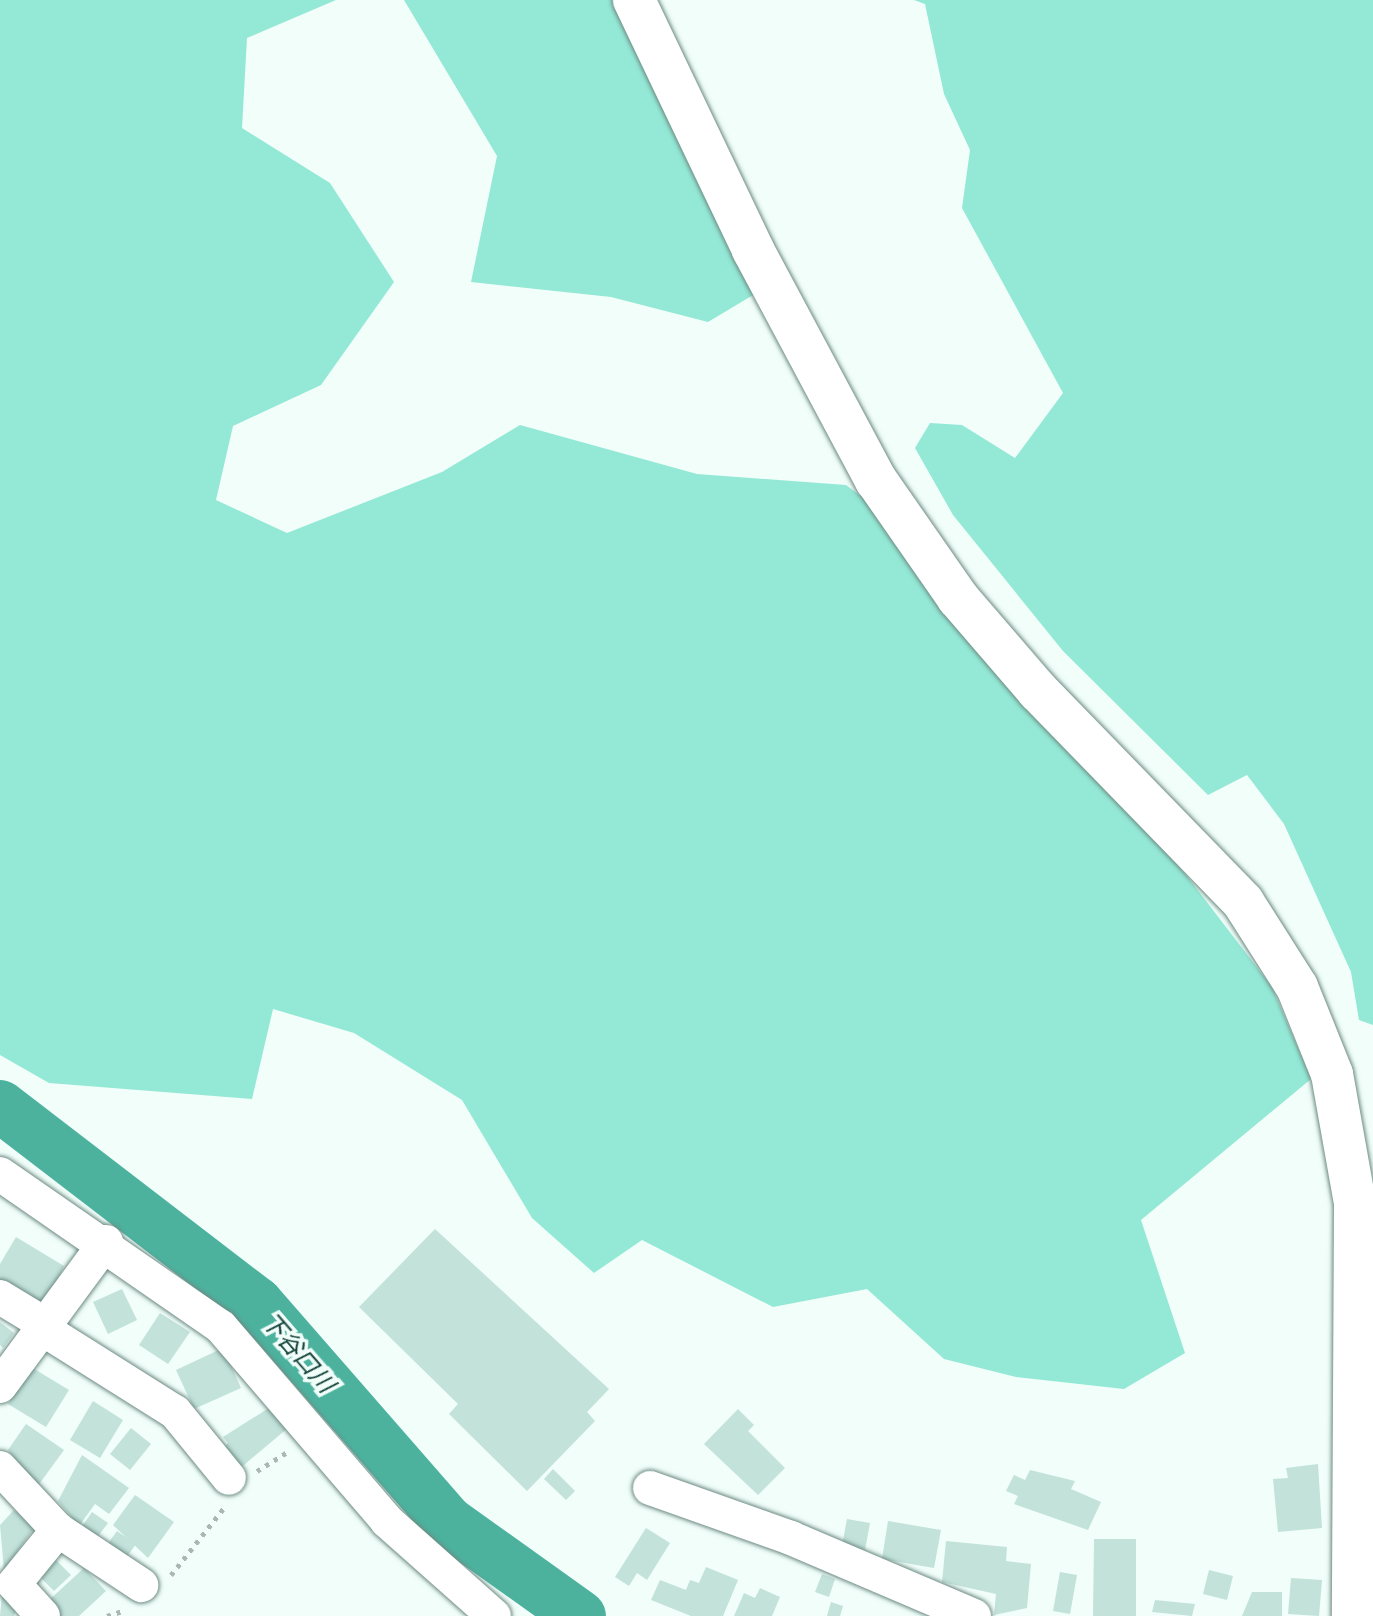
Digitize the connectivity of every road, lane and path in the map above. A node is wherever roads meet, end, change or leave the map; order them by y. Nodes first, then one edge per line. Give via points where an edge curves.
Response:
1 (634, 0) edge
2 (0, 1174) edge
3 (106, 1242) junction
4 (0, 1297) edge
5 (44, 1327) junction
6 (0, 1386) edge
7 (314, 1436) junction
8 (0, 1468) edge
9 (236, 1484) junction
10 (650, 1488) dead end
11 (58, 1530) junction
12 (147, 1592) junction
13 (43, 1616) edge
14 (107, 1616) edge
15 (494, 1616) edge
16 (974, 1616) edge
17 (1353, 1616) edge

1 - 17 street via 753,250 876,480 958,598 1018,667 1243,902 1310,1015 1344,1121 1355,1203
2 - 3 street
3 - 5 street
3 - 7 street via 221,1327
4 - 5 street
5 - 6 street
5 - 9 street via 175,1412
7 - 9 path
7 - 15 street via 387,1521
8 - 11 street
9 - 12 path
10 - 16 street via 804,1543
11 - 12 street
11 - 13 street via 14,1584
12 - 14 path

